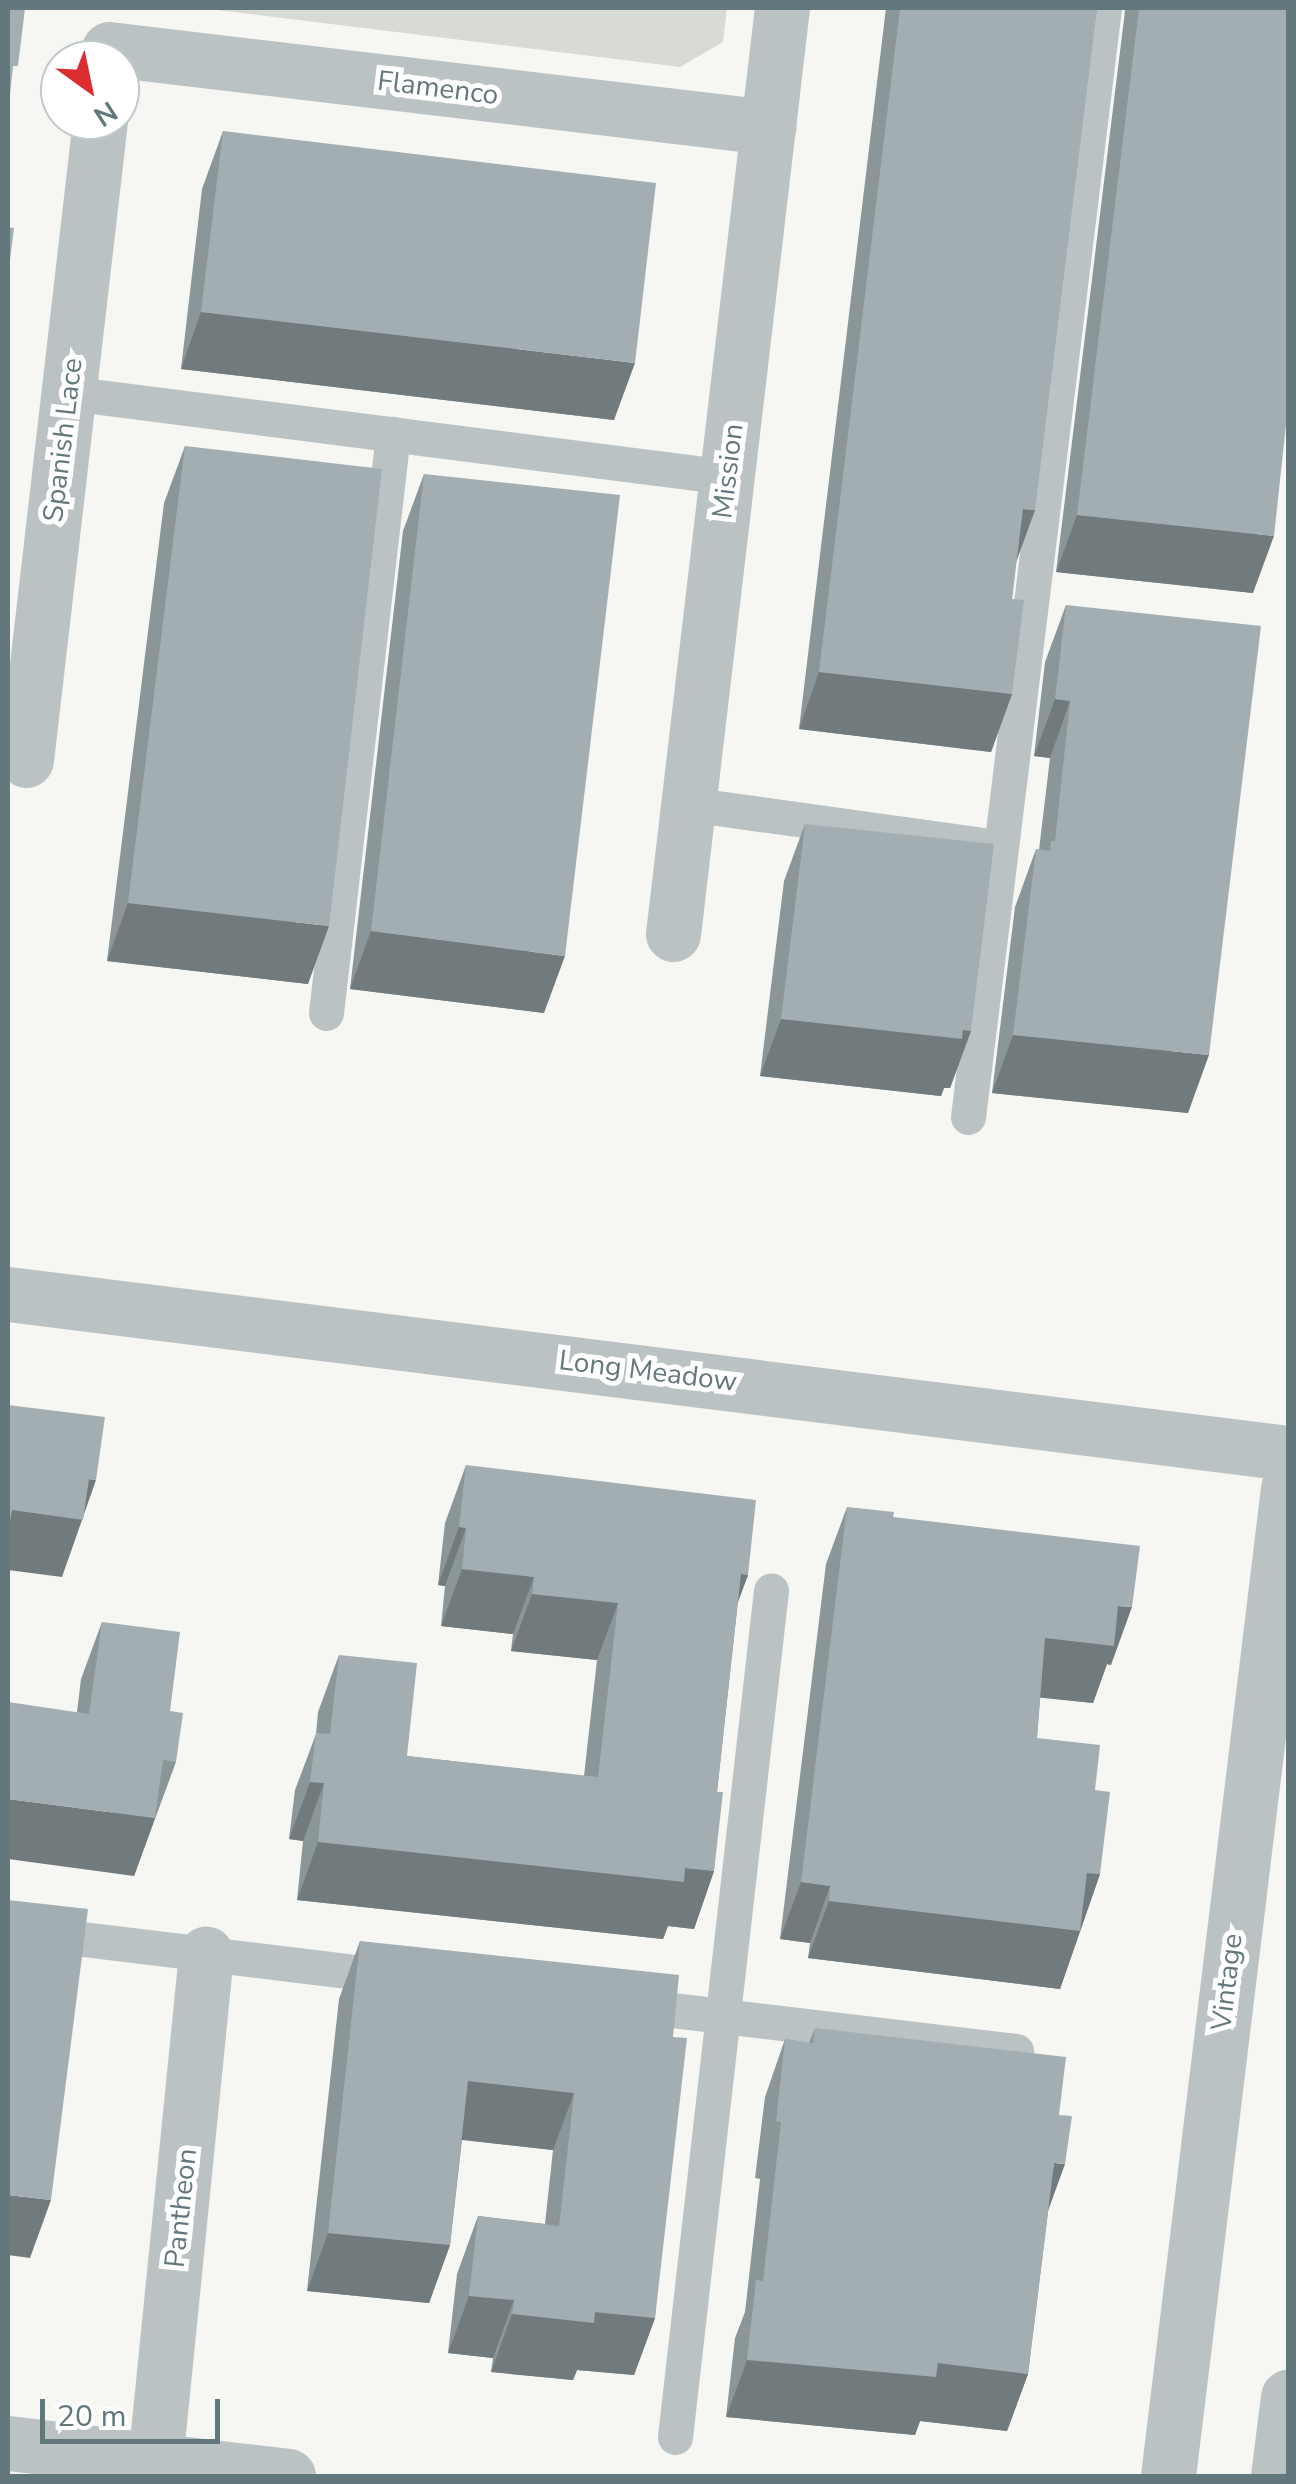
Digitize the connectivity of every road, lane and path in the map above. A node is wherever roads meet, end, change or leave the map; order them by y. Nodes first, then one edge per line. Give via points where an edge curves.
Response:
1 (782, 8) edge
2 (1104, 8) edge
3 (110, 39) edge
4 (768, 127) junction
5 (98, 140) edge
6 (68, 393) junction
7 (393, 434) junction
8 (727, 477) junction
9 (25, 620) edge
10 (26, 760) dead end
11 (688, 804) junction
12 (1001, 847) junction
13 (674, 934) dead end
14 (326, 1014) dead end
15 (968, 1117) dead end
16 (8, 1294) edge
17 (1288, 1453) edge
18 (1288, 1488) edge
19 (771, 1590) dead end
20 (8, 1930) edge
21 (206, 1954) junction
22 (436, 1982) edge
23 (589, 2000) edge
24 (723, 2016) junction
25 (1052, 2056) edge
26 (1288, 2396) edge
27 (674, 2437) dead end
28 (8, 2442) edge
29 (156, 2462) junction
30 (288, 2476) edge
31 (1168, 2476) edge
32 (1278, 2476) edge

1 - 4 street, Mission
2 - 12 lane
3 - 4 street, Flamenco
4 - 8 street, Mission
5 - 6 street, Spanish Lace
6 - 7 lane
6 - 9 street, Spanish Lace
7 - 8 lane
7 - 14 lane
8 - 11 street, Mission
9 - 10 street, Spanish Lace
11 - 12 lane
11 - 13 street, Mission
12 - 15 lane
16 - 17 street, Long Meadow
18 - 31 street, Vintage
19 - 24 lane
20 - 21 lane
21 - 22 lane
21 - 29 street, Pantheon
23 - 24 lane
24 - 25 lane
24 - 27 lane
26 - 32 street
28 - 29 street
29 - 30 street

